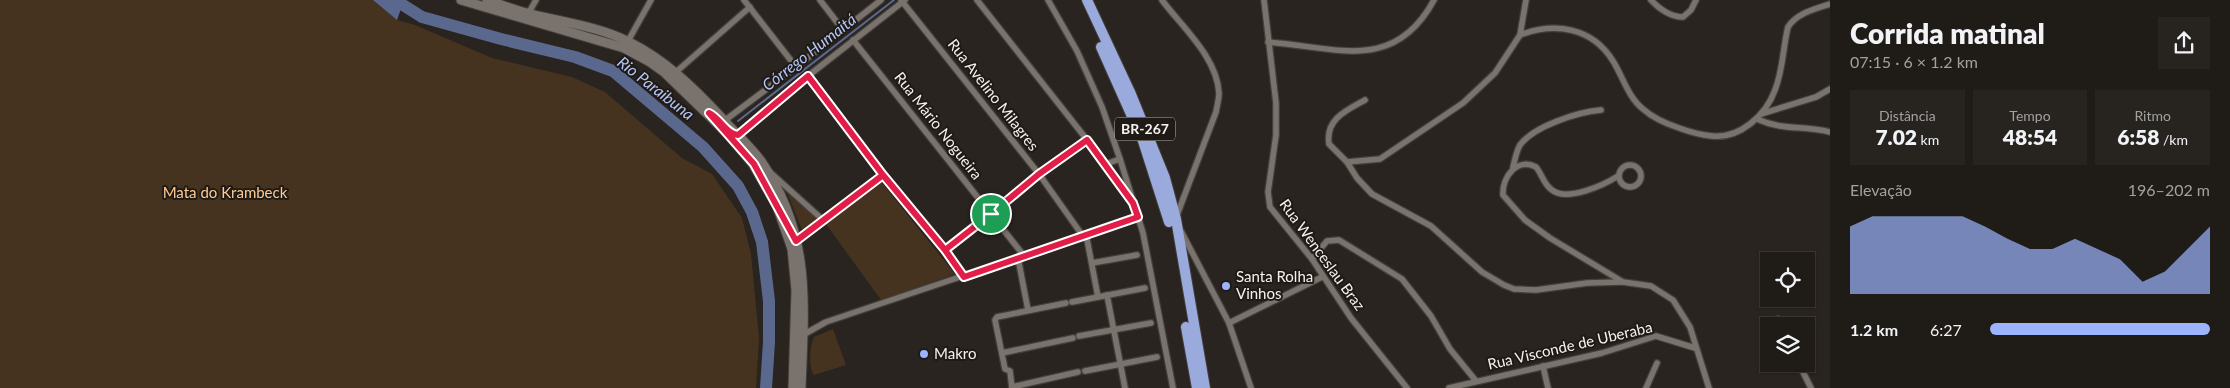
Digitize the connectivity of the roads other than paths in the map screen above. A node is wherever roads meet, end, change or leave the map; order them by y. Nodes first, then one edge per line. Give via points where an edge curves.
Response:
1 (461, 0) edge
2 (488, 0) edge
3 (536, 0) edge
4 (651, 0) edge
5 (744, 0) edge
6 (820, 0) edge
7 (881, 0) edge
8 (902, 0) edge
9 (977, 0) edge
10 (1048, 0) edge
11 (1081, 0) edge
12 (1087, 0) edge
13 (1162, 0) edge
14 (1264, 0) edge
15 (1434, 0) edge
16 (1526, 0) edge
17 (1651, 0) edge
18 (1696, 0) edge
19 (1830, 4) edge
20 (750, 7) junction
21 (526, 17) junction
22 (843, 30) junction
23 (580, 34) junction
24 (1520, 35) junction
25 (853, 40) junction
26 (628, 41) junction
27 (1268, 42) junction
28 (796, 67) junction
29 (676, 72) junction
30 (808, 76) junction
31 (1830, 89) edge
32 (1365, 100) dead end
33 (1601, 110) dead end
34 (709, 113) junction
35 (1759, 116) junction
36 (724, 121) junction
37 (1830, 132) edge
38 (738, 135) junction
39 (1087, 140) junction
40 (1120, 159) junction
41 (1346, 162) junction
42 (1106, 164) junction
43 (763, 165) junction
44 (1513, 167) junction
45 (1039, 174) junction
46 (883, 175) junction
47 (1618, 176) dead end
48 (1133, 203) junction
49 (991, 214) junction
50 (1138, 217) junction
51 (1176, 219) junction
52 (783, 220) junction
53 (822, 220) junction
54 (1083, 233) junction
55 (797, 241) junction
56 (945, 250) junction
57 (1020, 255) junction
58 (1137, 255) dead end
59 (1312, 259) junction
60 (1196, 262) junction
61 (1092, 263) junction
62 (1182, 265) junction
63 (964, 277) junction
64 (1322, 277) junction
65 (1623, 282) junction
66 (1145, 288) dead end
67 (1107, 295) junction
68 (1098, 297) junction
69 (1028, 310) junction
70 (1151, 323) dead end
71 (1228, 323) junction
72 (1113, 330) junction
73 (798, 337) junction
74 (1695, 348) junction
75 (1002, 353) junction
76 (1157, 357) dead end
77 (1120, 364) junction
78 (1657, 364) dead end
79 (1543, 366) junction
80 (1803, 372) edge
81 (1476, 381) junction
82 (1012, 387) edge
83 (793, 388) edge
84 (801, 388) edge
85 (1124, 388) edge
86 (1173, 388) edge
87 (1197, 388) edge
88 (1205, 388) edge
89 (1251, 388) edge
90 (1407, 388) edge
91 (1450, 388) edge
92 (1548, 388) edge
93 (1646, 388) edge
94 (1709, 388) edge
95 (1811, 388) edge

1 - 21 main road
2 - 21 main road
3 - 21 street
4 - 26 street
5 - 20 street
6 - 22 street
7 - 22 street
8 - 25 street
8 - 45 street, Rua Avelino Milagres
9 - 39 street
10 - 40 street via 1078,51
11 - 87 highway, BR-267 via 1143,141 1160,188 1170,222
12 - 51 highway, BR-267 via 1152,145
13 - 51 street via 1203,52 1219,96
14 - 27 street, Rua Wenceslau Braz
15 - 27 street via 1410,31 1372,51 1340,51
16 - 24 street
17 - 18 street via 1658,8 1677,17 1683,17 1692,10
19 - 35 street via 1792,21 1776,90
20 - 28 street
20 - 29 street
21 - 23 main road
21 - 26 main road via 582,26
22 - 28 street
23 - 26 main road via 624,43
23 - 34 main road via 624,48 650,62
24 - 35 street via 1541,29 1571,28 1606,51 1643,109 1680,128 1714,137 1742,129
24 - 41 street via 1496,73 1463,103 1380,159
25 - 30 street
25 - 49 street, Rua Mário Nogueira
26 - 29 main road
27 - 59 street, Rua Wenceslau Braz via 1275,88 1276,135 1268,199 1274,213
28 - 36 street
29 - 36 main road
30 - 38 street
30 - 46 street
31 - 35 street via 1816,97
32 - 41 street via 1344,112 1329,128 1329,144
33 - 44 street via 1580,113 1528,137 1517,152
34 - 38 main road via 732,134
34 - 52 main road via 754,164
35 - 37 street via 1778,127
36 - 38 main road
38 - 43 main road
39 - 42 street
39 - 45 street
40 - 42 street
40 - 48 street
41 - 65 street via 1372,194 1431,226 1482,272 1504,285 1536,290
42 - 48 street
43 - 53 street
43 - 55 main road via 784,202
44 - 47 street via 1533,166 1548,187 1559,194 1588,190
44 - 65 street via 1503,190 1506,200 1525,220
45 - 49 street
45 - 54 street, Rua Avelino Milagres
46 - 53 street
46 - 56 street
48 - 50 street
49 - 56 street
49 - 57 street, Rua Mário Nogueira
50 - 54 street
50 - 86 street
51 - 60 street
51 - 62 highway, BR-267
52 - 55 main road
52 - 73 main road via 795,266
53 - 55 street
54 - 57 street
54 - 61 street
55 - 73 main road via 802,269
56 - 63 street
57 - 63 street
57 - 69 street
58 - 61 street
59 - 64 street, Rua Wenceslau Braz
59 - 81 street via 1327,241 1339,240 1402,279
60 - 62 street
60 - 71 street
61 - 68 street
62 - 88 highway, BR-267
63 - 73 street via 826,322
64 - 71 street
64 - 90 street, Rua Wenceslau Braz
65 - 74 street via 1651,286 1673,300 1690,327
66 - 67 street
67 - 68 street
67 - 72 street
68 - 69 street
69 - 75 street via 996,317
70 - 72 street
71 - 89 street
72 - 75 street
72 - 77 street
73 - 83 main road
73 - 84 main road
74 - 79 street, Rua Visconde de Uberaba via 1656,336 1602,353
74 - 94 street
75 - 82 street via 1005,369 1010,371
76 - 77 street
77 - 82 street
77 - 85 street
78 - 93 street
79 - 81 street, Rua Visconde de Uberaba
79 - 92 street
80 - 95 street
81 - 91 street, Rua Visconde de Uberaba

